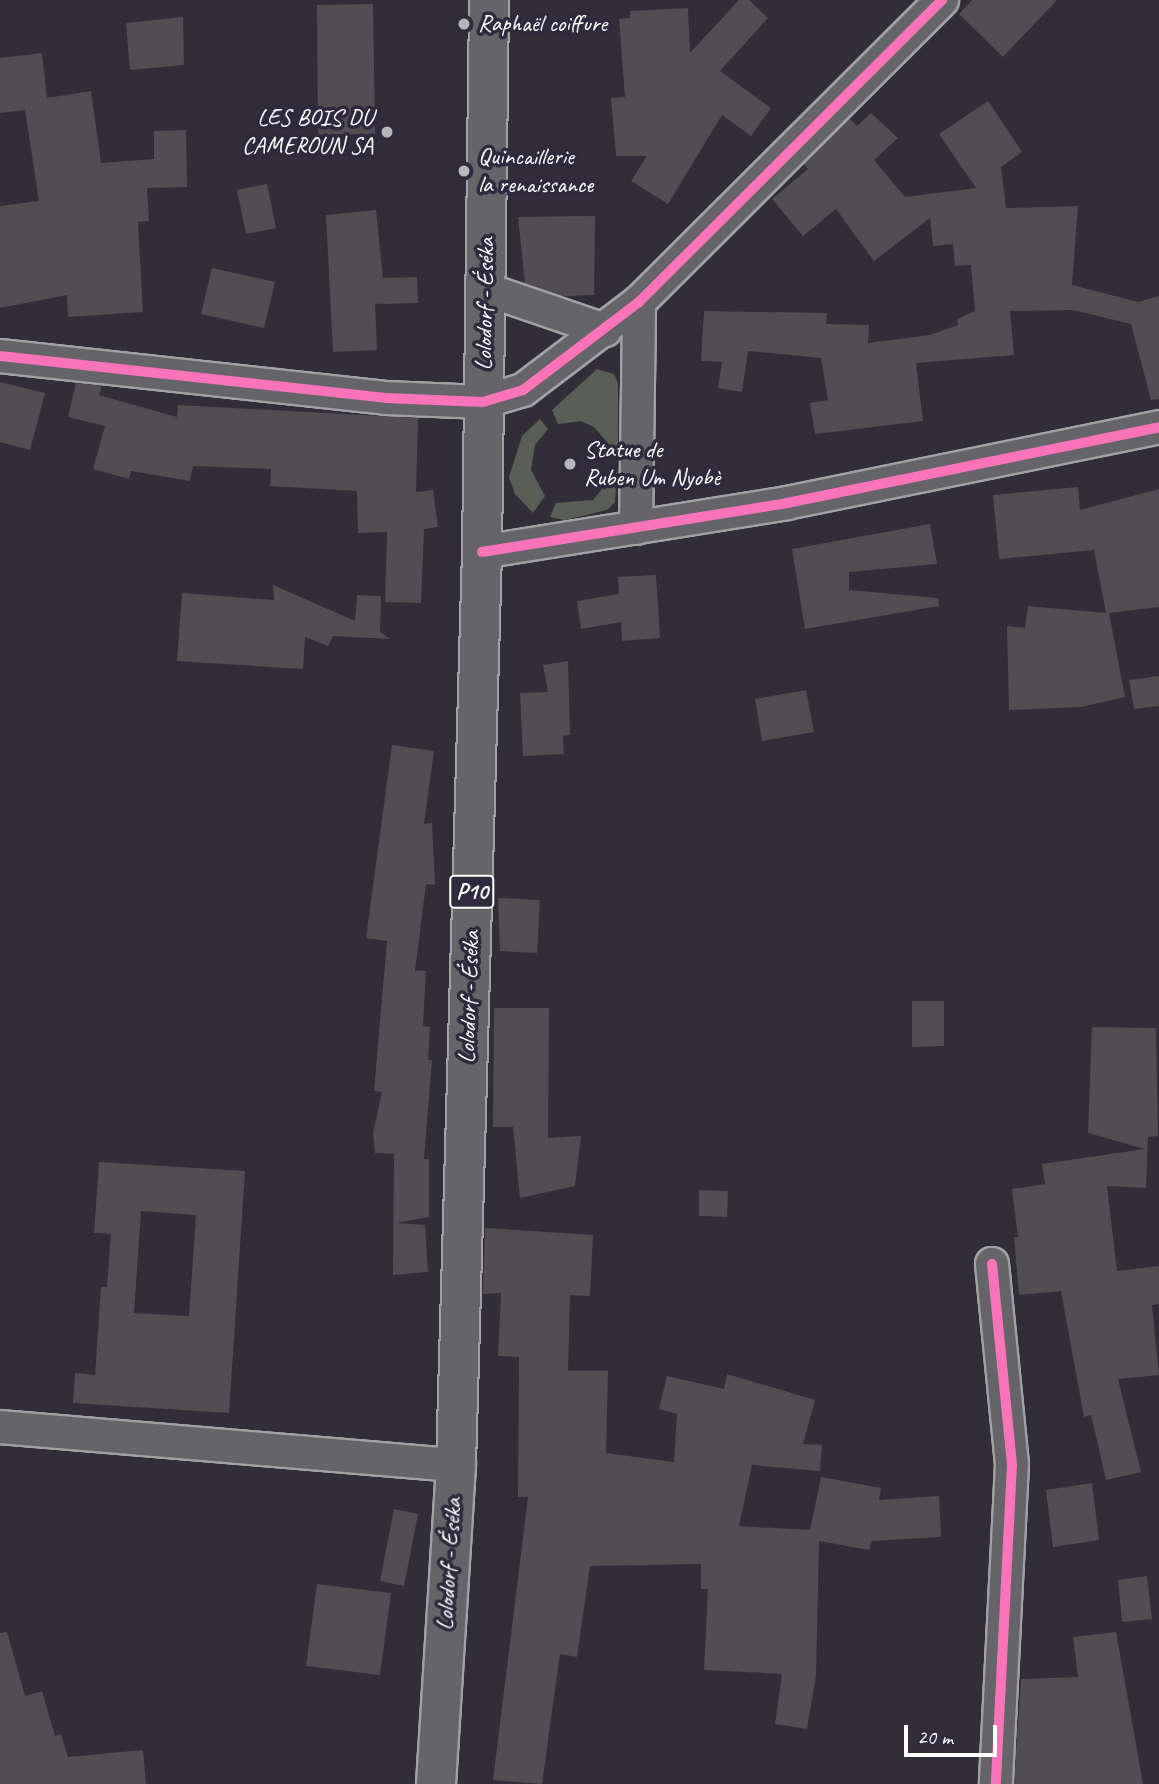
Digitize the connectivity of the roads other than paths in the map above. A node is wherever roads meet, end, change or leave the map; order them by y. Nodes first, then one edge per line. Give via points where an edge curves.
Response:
1 (489, 0) edge
2 (942, 0) edge
3 (485, 289) junction
4 (639, 302) junction
5 (605, 330) junction
6 (0, 356) edge
7 (483, 402) junction
8 (1159, 427) edge
9 (636, 528) junction
10 (482, 552) junction
11 (992, 1264) dead end
12 (0, 1427) edge
13 (456, 1465) junction
14 (436, 1784) edge
15 (996, 1784) edge

1 - 3 main road, Lolodorf - Éséka / P10
2 - 4 street
3 - 5 street
3 - 7 main road, Lolodorf - Éséka / P10
4 - 5 street
4 - 9 street
5 - 7 street via 523,390
6 - 7 street via 386,398
7 - 10 main road, Lolodorf - Éséka / P10
8 - 9 street via 787,503
9 - 10 street
10 - 13 main road, Lolodorf - Éséka / P10
11 - 15 street via 1012,1464
12 - 13 street
13 - 14 main road, Lolodorf - Éséka / P10

